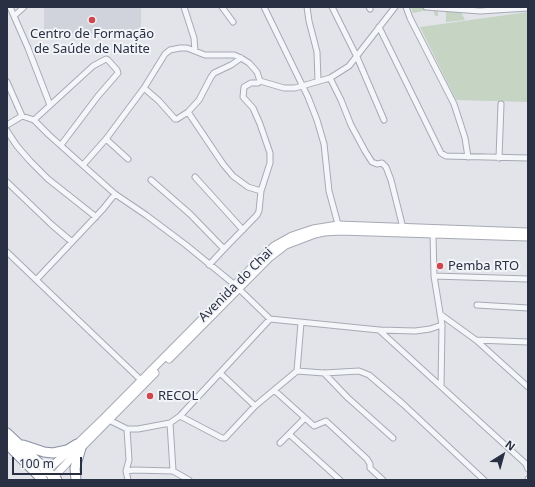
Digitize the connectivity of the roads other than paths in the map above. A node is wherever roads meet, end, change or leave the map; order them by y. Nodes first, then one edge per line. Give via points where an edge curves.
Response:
1 (10, 7) edge
2 (24, 7) edge
3 (184, 7) edge
4 (222, 7) edge
5 (264, 7) edge
6 (307, 7) edge
7 (332, 7) edge
8 (395, 7) edge
9 (406, 7) edge
10 (426, 7) edge
11 (511, 8) edge
12 (528, 8) edge
13 (479, 9) edge
14 (14, 16) junction
15 (233, 22) dead end
16 (379, 27) junction
17 (195, 51) junction
18 (357, 57) junction
19 (241, 58) junction
20 (330, 78) junction
21 (260, 81) junction
22 (318, 81) junction
23 (7, 82) edge
24 (303, 86) junction
25 (144, 88) junction
26 (500, 104) dead end
27 (50, 105) junction
28 (188, 112) junction
29 (22, 116) junction
30 (34, 120) junction
31 (384, 120) dead end
32 (7, 125) edge
33 (7, 130) edge
34 (106, 139) junction
35 (61, 146) junction
36 (468, 157) junction
37 (499, 158) junction
38 (528, 158) edge
39 (128, 159) dead end
40 (83, 165) junction
41 (196, 177) dead end
42 (151, 180) dead end
43 (7, 182) edge
44 (261, 191) junction
45 (115, 194) junction
46 (96, 217) junction
47 (339, 228) junction
48 (403, 228) junction
49 (244, 230) junction
50 (528, 232) edge
51 (433, 235) junction
52 (528, 237) edge
53 (72, 242) junction
54 (224, 249) junction
55 (7, 252) edge
56 (209, 265) junction
57 (434, 276) junction
58 (37, 279) junction
59 (528, 279) edge
60 (237, 287) junction
61 (477, 305) dead end
62 (528, 308) edge
63 (440, 314) junction
64 (270, 319) junction
65 (301, 323) junction
66 (442, 325) junction
67 (379, 330) junction
68 (476, 340) junction
69 (528, 342) edge
70 (297, 371) junction
71 (220, 373) junction
72 (324, 373) junction
73 (143, 382) junction
74 (441, 386) junction
75 (528, 387) edge
76 (274, 390) junction
77 (255, 406) junction
78 (180, 416) junction
79 (305, 418) junction
80 (109, 420) junction
81 (170, 423) junction
82 (127, 430) junction
83 (7, 433) edge
84 (288, 434) junction
85 (393, 438) dead end
86 (280, 443) dead end
87 (7, 444) edge
88 (20, 444) junction
89 (79, 446) junction
90 (527, 465) edge
91 (126, 471) junction
92 (173, 471) junction
93 (52, 477) edge
94 (42, 478) edge
95 (76, 480) edge
96 (128, 480) edge
97 (190, 480) edge
98 (340, 480) edge
99 (383, 480) edge
100 (484, 480) edge

1 - 14 street
2 - 14 street
3 - 17 street via 194,38
4 - 15 street
5 - 24 street
6 - 22 street via 317,52
7 - 18 street
8 - 16 street
9 - 36 street via 454,104
10 - 13 street
11 - 12 street
11 - 13 street
14 - 27 street
16 - 18 street
16 - 36 street via 440,152 446,156
17 - 19 street via 205,55 234,55
17 - 25 street via 187,48 170,50
18 - 20 street via 349,66
18 - 31 street
19 - 21 street via 257,72
19 - 28 street via 231,66 214,73 199,100
20 - 22 street
20 - 48 street via 350,126 365,151 372,162 382,163 386,167
21 - 24 street via 284,88
21 - 44 street via 247,85 243,97 260,124 270,158
22 - 24 street
23 - 29 street
24 - 47 street via 324,144 329,191
25 - 28 street via 175,119
25 - 34 street
26 - 37 street
27 - 30 street
27 - 35 street via 94,66 106,59 118,71
28 - 44 street via 233,176 248,187
29 - 30 street
29 - 32 street
30 - 35 street
33 - 46 street via 17,146 48,179
34 - 39 street
34 - 40 street
35 - 40 street
36 - 37 street
37 - 38 street
40 - 45 street
41 - 49 street
42 - 54 street via 190,214
43 - 53 street
44 - 49 street via 259,211
45 - 46 street
45 - 56 street via 146,214
46 - 53 street
47 - 48 main road, Avenida do Chai
47 - 51 main road, Avenida do Chai
47 - 60 main road, Avenida do Chai via 315,234 286,246
48 - 50 main road, Avenida do Chai
49 - 54 street
51 - 52 main road, Avenida do Chai
51 - 57 street
53 - 58 street
54 - 56 street
55 - 58 street
56 - 60 street
57 - 59 street
57 - 63 street
58 - 73 street
60 - 64 street
60 - 73 main road, Avenida do Chai
61 - 62 street
63 - 66 street
63 - 68 street
64 - 65 street
64 - 71 street
65 - 67 street
65 - 70 street
66 - 67 street via 415,331
66 - 74 street
67 - 74 street
68 - 69 street
68 - 75 street
70 - 72 street
70 - 76 street
71 - 77 street
71 - 78 street
72 - 85 street
72 - 100 street via 359,371 370,375
73 - 80 main road, Avenida do Chai
73 - 89 main road, Avenida do Chai
74 - 90 street
76 - 77 street
76 - 79 street
77 - 78 street via 225,438
78 - 81 street
79 - 84 street
79 - 99 street via 314,426 326,421 366,459 370,468
80 - 82 street
80 - 89 main road, Avenida do Chai
81 - 82 street
81 - 92 street
82 - 91 street via 129,460
83 - 88 highway
84 - 86 street
84 - 98 street
87 - 94 highway
88 - 89 highway via 53,453
88 - 93 highway
89 - 93 main road, Avenida do Chai
89 - 95 highway via 75,468
91 - 92 street
91 - 96 street
92 - 97 street
93 - 94 main road, Avenida do Chai

